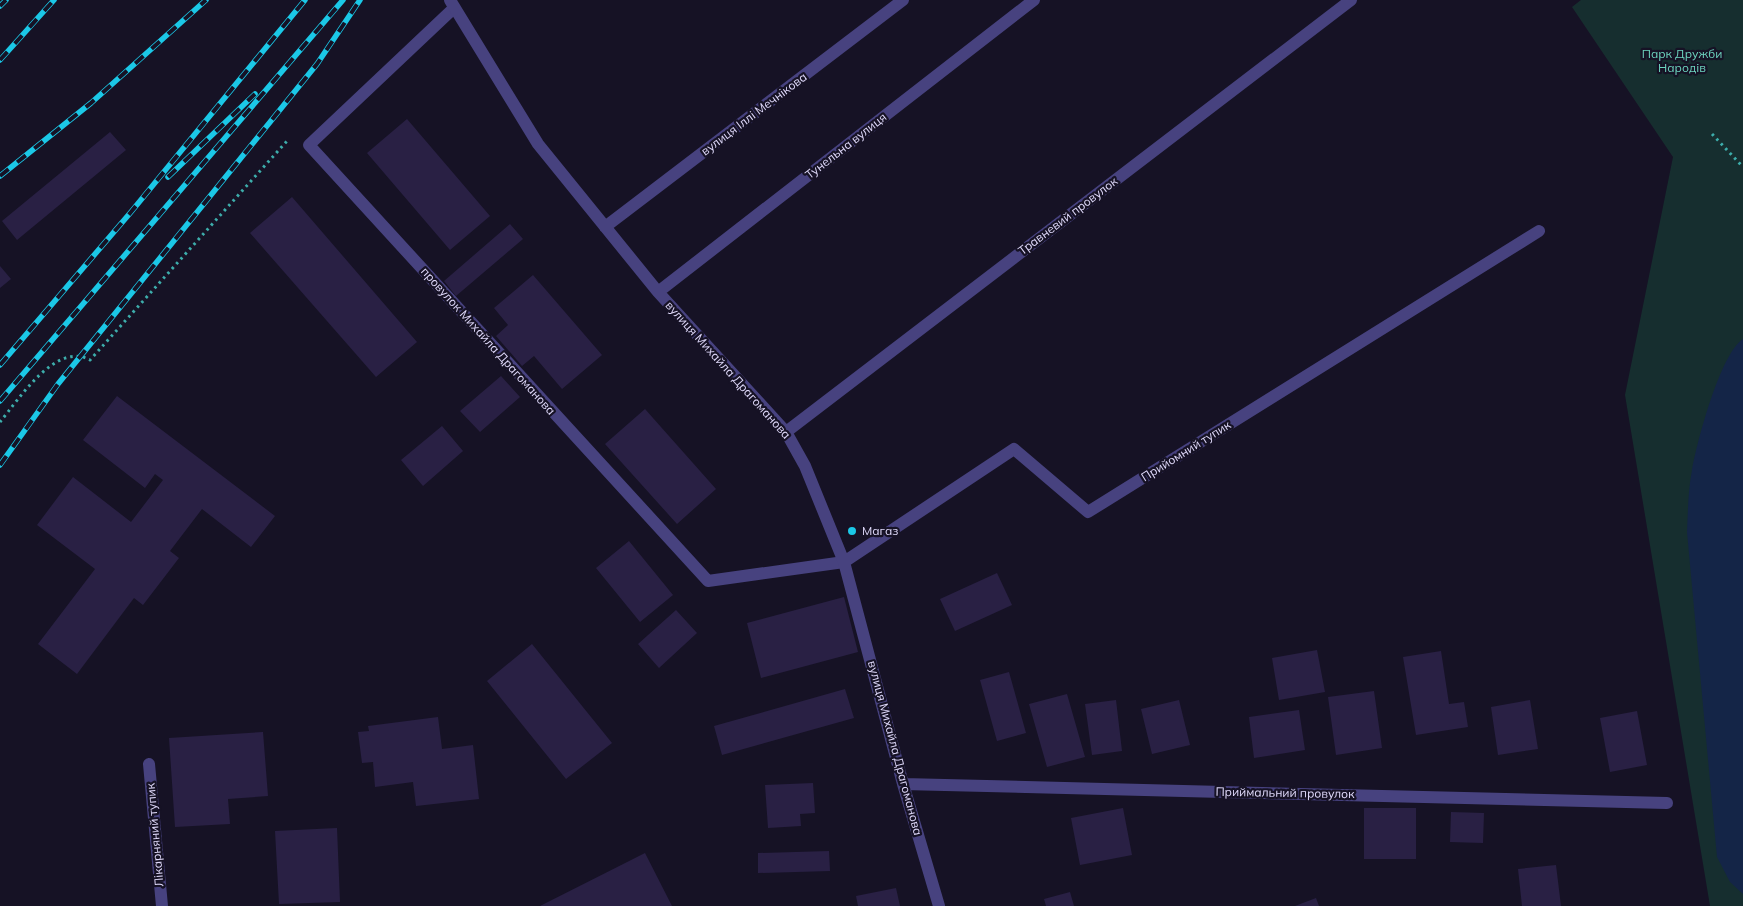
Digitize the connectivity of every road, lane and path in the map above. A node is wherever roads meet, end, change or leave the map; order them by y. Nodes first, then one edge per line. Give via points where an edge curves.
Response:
1 (902, 0) edge
2 (1034, 0) edge
3 (1351, 0) edge
4 (452, 4) edge
5 (294, 133) dead end
6 (1712, 134) dead end
7 (1743, 167) edge
8 (605, 227) junction
9 (1539, 231) dead end
10 (658, 292) junction
11 (0, 422) edge
12 (786, 432) junction
13 (844, 562) junction
14 (149, 764) dead end
15 (903, 784) junction
16 (1667, 803) dead end
17 (162, 906) edge
18 (939, 906) edge

1 - 8 street, вулиця Іллі Мечнікова
2 - 10 street, Тунельна вулиця
3 - 12 street, Травневий провулок
4 - 8 street, вулиця Михайла Драгоманова via 538,144
4 - 13 street, провулок Михайла Драгоманова via 309,146 708,581
5 - 11 path via 90,360 82,355 66,356 40,374
6 - 7 path
8 - 10 street, вулиця Михайла Драгоманова
9 - 13 street, Прийомний тупик via 1088,512 1014,449
10 - 12 street, вулиця Михайла Драгоманова
12 - 13 street, вулиця Михайла Драгоманова via 805,466
13 - 15 street, вулиця Михайла Драгоманова
14 - 17 street, Лікарняний тупик
15 - 16 street, Приймальний провулок
15 - 18 street, вулиця Михайла Драгоманова

